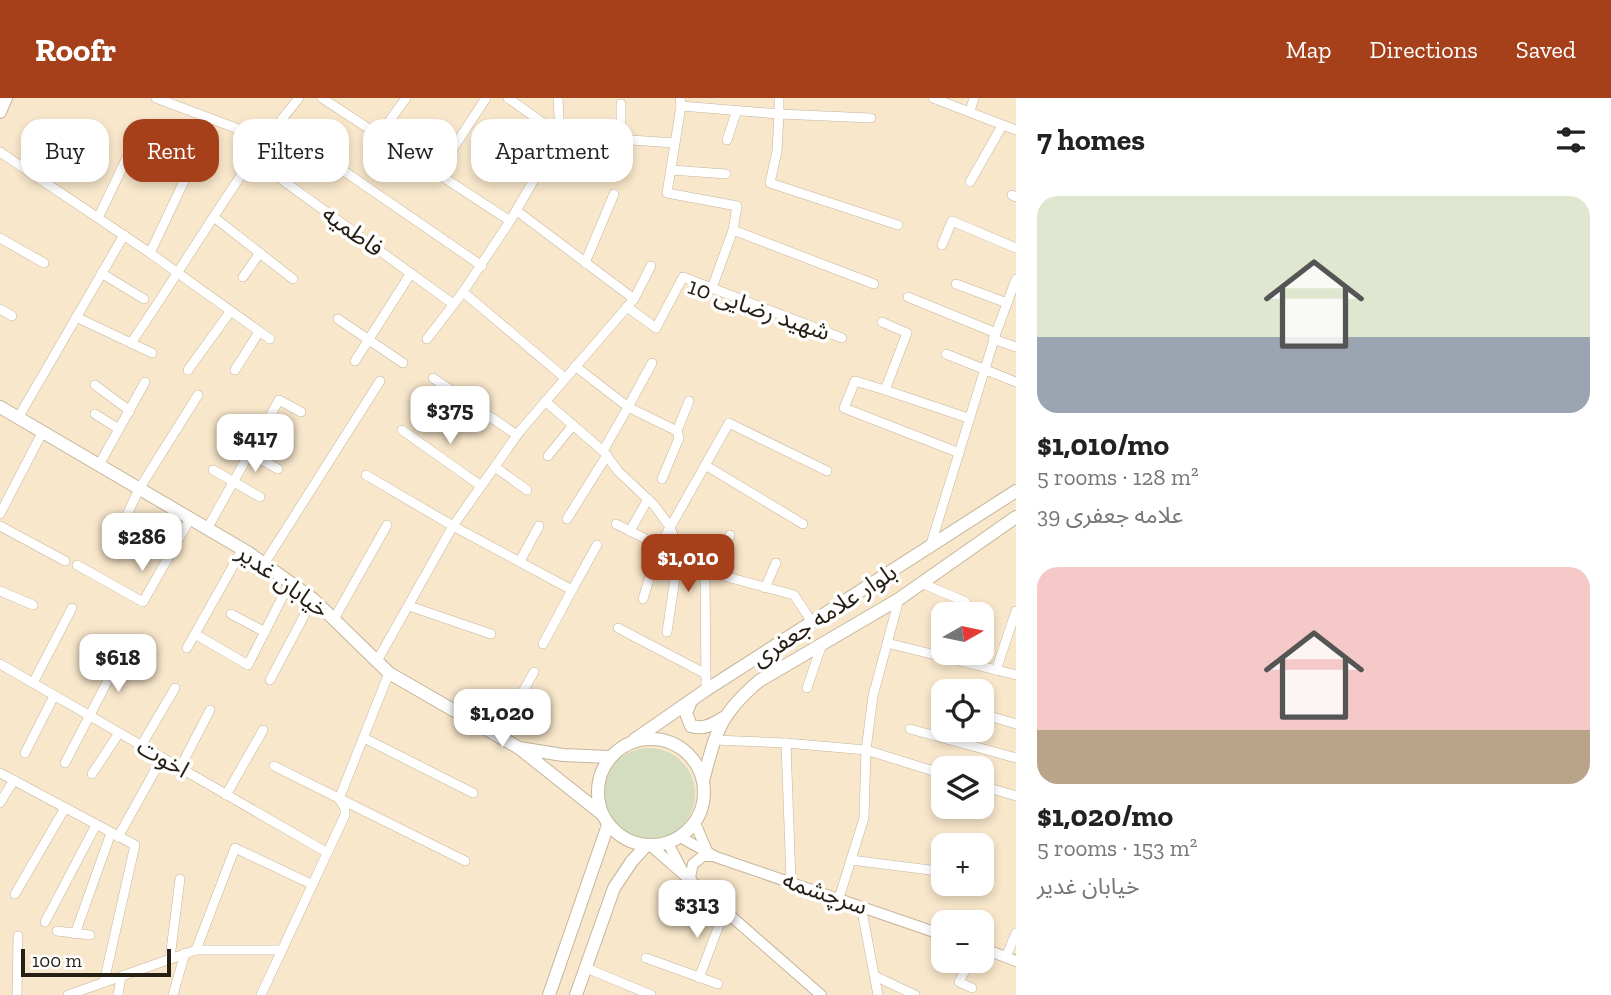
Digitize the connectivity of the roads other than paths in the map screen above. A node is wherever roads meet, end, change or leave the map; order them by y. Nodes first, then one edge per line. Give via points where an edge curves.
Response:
1 (6, 98) edge
2 (156, 98) edge
3 (299, 98) edge
4 (322, 98) edge
5 (406, 98) edge
6 (486, 98) edge
7 (508, 98) edge
8 (558, 98) edge
9 (779, 98) edge
10 (933, 98) edge
11 (974, 98) edge
12 (681, 102) edge
13 (621, 104) dead end
14 (737, 110) junction
15 (970, 111) junction
16 (0, 112) edge
17 (779, 114) junction
18 (871, 118) dead end
19 (282, 119) edge
20 (391, 119) edge
21 (538, 119) edge
22 (559, 119) edge
23 (621, 119) edge
24 (363, 125) edge
25 (1002, 126) junction
26 (233, 127) edge
27 (1016, 130) edge
28 (633, 140) edge
29 (727, 140) dead end
30 (457, 142) edge
31 (674, 143) junction
32 (0, 152) edge
33 (21, 165) edge
34 (123, 166) edge
35 (671, 170) junction
36 (726, 174) dead end
37 (349, 175) edge
38 (47, 182) edge
39 (184, 182) edge
40 (237, 182) edge
41 (285, 182) edge
42 (451, 182) edge
43 (533, 182) edge
44 (970, 182) dead end
45 (614, 194) dead end
46 (517, 211) junction
47 (98, 218) junction
48 (215, 218) junction
49 (510, 221) junction
50 (898, 225) dead end
51 (733, 230) junction
52 (124, 235) junction
53 (0, 238) edge
54 (942, 245) dead end
55 (1016, 248) edge
56 (150, 253) junction
57 (260, 253) junction
58 (585, 263) junction
59 (44, 264) dead end
60 (482, 266) junction
61 (651, 266) dead end
62 (101, 273) junction
63 (179, 273) junction
64 (411, 273) junction
65 (243, 277) dead end
66 (293, 279) dead end
67 (1016, 279) edge
68 (874, 284) dead end
69 (956, 284) dead end
70 (712, 288) junction
71 (1014, 290) edge
72 (463, 292) junction
73 (908, 297) dead end
74 (144, 299) dead end
75 (634, 299) junction
76 (1007, 303) junction
77 (453, 304) junction
78 (627, 307) junction
79 (0, 309) edge
80 (230, 312) junction
81 (12, 316) dead end
82 (76, 317) junction
83 (338, 319) dead end
84 (882, 321) dead end
85 (259, 332) junction
86 (994, 336) junction
87 (842, 338) dead end
88 (270, 339) dead end
89 (369, 339) junction
90 (427, 340) dead end
91 (131, 343) junction
92 (1016, 347) edge
93 (152, 353) dead end
94 (946, 354) dead end
95 (355, 360) dead end
96 (403, 363) dead end
97 (652, 363) dead end
98 (575, 366) junction
99 (984, 369) junction
100 (188, 370) dead end
101 (234, 370) dead end
102 (433, 378) dead end
103 (565, 378) junction
104 (380, 381) dead end
105 (145, 382) dead end
106 (1016, 382) edge
107 (94, 385) dead end
108 (885, 390) junction
109 (198, 395) dead end
110 (545, 401) junction
111 (689, 401) dead end
112 (0, 407) edge
113 (628, 407) junction
114 (130, 411) junction
115 (301, 412) dead end
116 (95, 414) dead end
117 (18, 418) junction
118 (968, 418) junction
119 (573, 425) junction
120 (119, 429) junction
121 (262, 430) junction
122 (402, 430) dead end
123 (43, 431) junction
124 (677, 431) junction
125 (517, 435) junction
126 (290, 445) dead end
127 (957, 452) junction
128 (249, 453) junction
129 (605, 453) junction
130 (548, 456) dead end
131 (99, 465) junction
132 (705, 465) junction
133 (495, 467) junction
134 (278, 469) dead end
135 (213, 470) dead end
136 (827, 471) dead end
137 (366, 475) dead end
138 (662, 479) dead end
139 (233, 481) junction
140 (481, 486) junction
141 (139, 489) junction
142 (527, 491) dead end
143 (1016, 491) edge
144 (260, 496) dead end
145 (649, 499) junction
146 (0, 513) edge
147 (1016, 517) edge
148 (190, 519) junction
149 (567, 519) dead end
150 (616, 524) dead end
151 (803, 524) dead end
152 (387, 525) dead end
153 (0, 526) edge
154 (453, 526) junction
155 (539, 526) dead end
156 (670, 527) junction
157 (207, 528) junction
158 (630, 531) junction
159 (730, 535) dead end
160 (117, 536) dead end
161 (644, 538) dead end
162 (597, 545) dead end
163 (930, 547) junction
164 (242, 550) junction
165 (679, 551) junction
166 (65, 561) dead end
167 (520, 561) junction
168 (776, 563) dead end
169 (264, 564) junction
170 (77, 565) dead end
171 (709, 572) junction
172 (290, 582) junction
173 (921, 583) junction
174 (765, 587) junction
175 (572, 590) junction
176 (0, 591) edge
177 (313, 599) junction
178 (643, 599) dead end
179 (899, 599) junction
180 (965, 602) dead end
181 (33, 605) dead end
182 (409, 606) junction
183 (72, 608) dead end
184 (1016, 611) edge
185 (231, 614) dead end
186 (334, 619) junction
187 (813, 622) junction
188 (618, 628) dead end
189 (265, 632) junction
190 (667, 632) dead end
191 (194, 634) junction
192 (491, 634) dead end
193 (887, 643) junction
194 (543, 644) dead end
195 (822, 644) junction
196 (98, 646) dead end
197 (187, 648) dead end
198 (119, 659) junction
199 (377, 661) junction
200 (0, 664) edge
201 (137, 668) dead end
202 (996, 670) junction
203 (534, 672) dead end
204 (389, 673) junction
205 (706, 674) junction
206 (1016, 675) edge
207 (270, 680) dead end
208 (33, 683) junction
209 (175, 688) dead end
210 (807, 688) dead end
211 (706, 690) junction
212 (54, 696) junction
213 (691, 701) junction
214 (210, 710) dead end
215 (725, 716) junction
216 (91, 717) junction
217 (994, 718) edge
218 (1016, 724) edge
219 (909, 729) dead end
220 (263, 730) dead end
221 (119, 733) junction
222 (498, 735) junction
223 (364, 738) junction
224 (634, 740) junction
225 (713, 740) junction
226 (786, 743) junction
227 (141, 746) junction
228 (519, 748) junction
229 (866, 750) junction
230 (24, 753) dead end
231 (609, 757) junction
232 (162, 758) junction
233 (1016, 758) edge
234 (65, 763) dead end
235 (274, 766) dead end
236 (180, 768) junction
237 (931, 770) edge
238 (0, 773) edge
239 (92, 774) dead end
240 (13, 780) junction
241 (703, 781) junction
242 (994, 790) edge
243 (473, 793) dead end
244 (226, 795) junction
245 (1016, 796) edge
246 (339, 799) junction
247 (0, 803) edge
248 (65, 808) junction
249 (605, 819) junction
250 (695, 823) junction
251 (96, 825) junction
252 (115, 835) junction
253 (680, 837) junction
254 (668, 843) junction
255 (649, 846) junction
256 (326, 852) junction
257 (711, 854) junction
258 (850, 860) junction
259 (465, 861) dead end
260 (931, 870) edge
261 (686, 878) junction
262 (180, 879) dead end
263 (791, 881) junction
264 (311, 884) junction
265 (696, 888) junction
266 (15, 894) dead end
267 (839, 898) junction
268 (861, 906) junction
269 (723, 912) junction
270 (45, 922) dead end
271 (58, 931) dead end
272 (931, 931) edge
273 (1016, 933) edge
274 (75, 934) junction
275 (90, 935) dead end
276 (18, 936) dead end
277 (196, 950) junction
278 (282, 950) junction
279 (185, 953) junction
280 (994, 953) edge
281 (170, 958) junction
282 (646, 958) dead end
283 (562, 959) junction
284 (1011, 959) edge
285 (586, 968) junction
286 (964, 973) edge
287 (121, 976) junction
288 (875, 976) junction
289 (699, 978) junction
290 (104, 982) junction
291 (718, 984) dead end
292 (972, 988) dead end
293 (17, 995) edge
294 (68, 995) edge
295 (118, 995) edge
296 (173, 995) edge
297 (261, 995) edge
298 (549, 995) edge
299 (576, 995) edge
300 (651, 995) edge
301 (821, 995) edge
302 (878, 995) edge
303 (915, 995) edge

1 - 16 main road
2 - 26 street
3 - 19 street
4 - 24 street
5 - 20 street
6 - 30 street
7 - 21 street
8 - 22 street
9 - 17 street
10 - 15 street
11 - 15 street
12 - 14 street
12 - 31 street
13 - 23 street
14 - 17 street
14 - 29 street
15 - 25 street
17 - 18 street
17 - 50 street via 770,183
25 - 27 street
25 - 44 street
28 - 31 street
31 - 35 street
32 - 33 street
34 - 47 street
35 - 36 street
35 - 51 street via 667,193 737,206
37 - 60 street
38 - 47 street
39 - 56 street
40 - 48 street
41 - 64 street, فاطمیه
42 - 49 street
43 - 46 street
45 - 58 street
46 - 49 street
46 - 58 street
47 - 52 street
48 - 57 street
48 - 63 street
49 - 60 street
51 - 68 street
51 - 70 street
52 - 56 street
52 - 62 street
53 - 59 street
54 - 55 street via 952,221
56 - 63 street
57 - 65 street
57 - 66 street
58 - 75 street
60 - 72 street
61 - 75 street
62 - 74 street
62 - 82 street
63 - 80 street
63 - 91 street
64 - 77 street, فاطمیه
64 - 89 street
67 - 71 street
69 - 76 street
70 - 78 street, شهید رضایی 10 via 683,277 656,327
70 - 87 street, شهید رضایی 10
71 - 76 street
72 - 77 street
72 - 103 street
73 - 86 street
75 - 78 street
76 - 86 street
77 - 90 street
78 - 98 street
79 - 81 street
80 - 85 street
80 - 100 street
82 - 91 street
82 - 117 street
83 - 89 street
84 - 108 street via 907,332
85 - 88 street
85 - 101 street
86 - 92 street
86 - 99 street
89 - 95 street
89 - 96 street
91 - 93 street
94 - 99 street
97 - 113 street
98 - 103 street
98 - 113 street
99 - 106 street
99 - 118 street
102 - 125 street
103 - 110 street
104 - 169 street
105 - 114 street
107 - 114 street
108 - 118 street
108 - 127 street via 855,381 844,408
109 - 141 street
110 - 119 street
110 - 125 street
111 - 124 street
112 - 117 main road, خیابان غدیر
113 - 124 street
113 - 129 street
114 - 120 street
115 - 121 street via 279,400
116 - 120 street
117 - 123 main road, خیابان غدیر
118 - 127 street
119 - 129 street
119 - 130 street
120 - 131 street
121 - 126 street
121 - 128 street
122 - 140 street
123 - 131 main road, خیابان غدیر
123 - 146 street
124 - 138 street via 679,438
125 - 133 street
127 - 163 street
128 - 134 street
128 - 139 street
129 - 145 street
129 - 149 street
131 - 141 main road, خیابان غدیر
132 - 136 street via 729,423
132 - 151 street
132 - 156 street
133 - 140 street
133 - 142 street
135 - 139 street
137 - 154 street
139 - 144 street
139 - 157 street
140 - 154 street
141 - 148 main road, خیابان غدیر
141 - 160 street
143 - 163 main road, بلوار علامه جعفری
145 - 156 street
145 - 158 street
147 - 173 main road, بلوار علامه جعفری
148 - 157 main road, خیابان غدیر
148 - 170 street via 143,602
150 - 158 street
152 - 186 street
153 - 166 street
154 - 167 street
154 - 182 street
155 - 167 street
156 - 165 street
156 - 178 street
157 - 164 main road, خیابان غدیر
158 - 161 street
159 - 171 street
162 - 175 street
163 - 187 main road, بلوار علامه جعفری
164 - 169 main road, خیابان غدیر
164 - 191 street
165 - 171 street
165 - 190 street
167 - 175 street
168 - 174 street
169 - 172 main road, خیابان غدیر
171 - 174 street
171 - 205 street
172 - 177 main road, خیابان غدیر
172 - 189 street
173 - 179 main road, بلوار علامه جعفری
173 - 180 street
174 - 187 street via 794,596
175 - 194 street
176 - 181 street
177 - 186 main road, خیابان غدیر
177 - 207 street
179 - 193 street
179 - 195 main road, بلوار علامه جعفری
182 - 192 street
182 - 199 street
183 - 208 street
184 - 202 street
185 - 189 street
186 - 199 main road, خیابان غدیر
187 - 211 main road, بلوار علامه جعفری
188 - 205 street
189 - 191 street via 248,665
191 - 197 street
193 - 202 street
193 - 229 street via 873,696
195 - 210 street
195 - 215 main road, بلوار علامه جعفری via 759,681
196 - 198 street
198 - 201 street
198 - 216 street
199 - 204 main road, خیابان غدیر
200 - 208 street, اخوت
202 - 206 street
203 - 222 street
204 - 222 main road, خیابان غدیر
204 - 223 street
205 - 211 street
208 - 212 street, اخوت
209 - 227 street
211 - 213 main road, بلوار علامه جعفری
212 - 216 street, اخوت
212 - 230 street
213 - 215 main road via 686,713 691,726 709,726
213 - 224 main road, بلوار علامه جعفری
214 - 236 street
215 - 225 main road, بلوار علامه جعفری
216 - 221 street, اخوت
216 - 234 street
217 - 218 street
219 - 233 street
220 - 244 street
221 - 227 street, اخوت
221 - 239 street
222 - 228 main road, خیابان غدیر
223 - 243 street
223 - 246 street
224 - 231 main road
224 - 241 main road via 656,738 677,745 694,760
225 - 226 street
225 - 241 main road, بلوار علامه جعفری
226 - 229 street
226 - 263 street
227 - 232 street, اخوت
228 - 231 main road
228 - 249 main road, خیابان غدیر
229 - 237 street
229 - 258 street via 864,818
231 - 249 main road via 597,794
232 - 236 street, اخوت
232 - 252 street
235 - 246 street
236 - 244 street, اخوت
238 - 240 street
240 - 247 street
240 - 248 street
241 - 250 main road via 704,795
242 - 245 street
244 - 256 street, اخوت
246 - 256 street via 345,815
246 - 259 street
248 - 251 street
248 - 266 street
249 - 255 main road via 619,835
249 - 283 main road
250 - 253 main road
250 - 257 street
251 - 252 street
251 - 270 street
252 - 274 street
252 - 290 street via 135,845
253 - 254 main road
253 - 257 street, سرچشمه
254 - 255 main road
254 - 261 street
255 - 261 street
255 - 285 main road via 614,888
256 - 264 street
257 - 263 street, سرچشمه
257 - 265 street via 692,864 690,877
258 - 260 street
258 - 267 street
261 - 265 street
262 - 281 street
263 - 267 street, سرچشمه
264 - 277 street via 234,848
264 - 278 street
265 - 269 street
267 - 268 street, سرچشمه
268 - 272 street, سرچشمه
268 - 288 street
269 - 289 street
269 - 301 street
271 - 274 street
273 - 284 street
274 - 275 street
276 - 293 street
277 - 278 street
277 - 279 street
278 - 297 street
279 - 281 street
279 - 296 street
280 - 284 street
281 - 287 street
282 - 289 street
283 - 285 main road
283 - 298 main road
285 - 299 main road
285 - 300 street
286 - 292 street via 959,982
287 - 290 street
287 - 295 street
288 - 302 street
288 - 303 street
289 - 291 street
290 - 294 street

